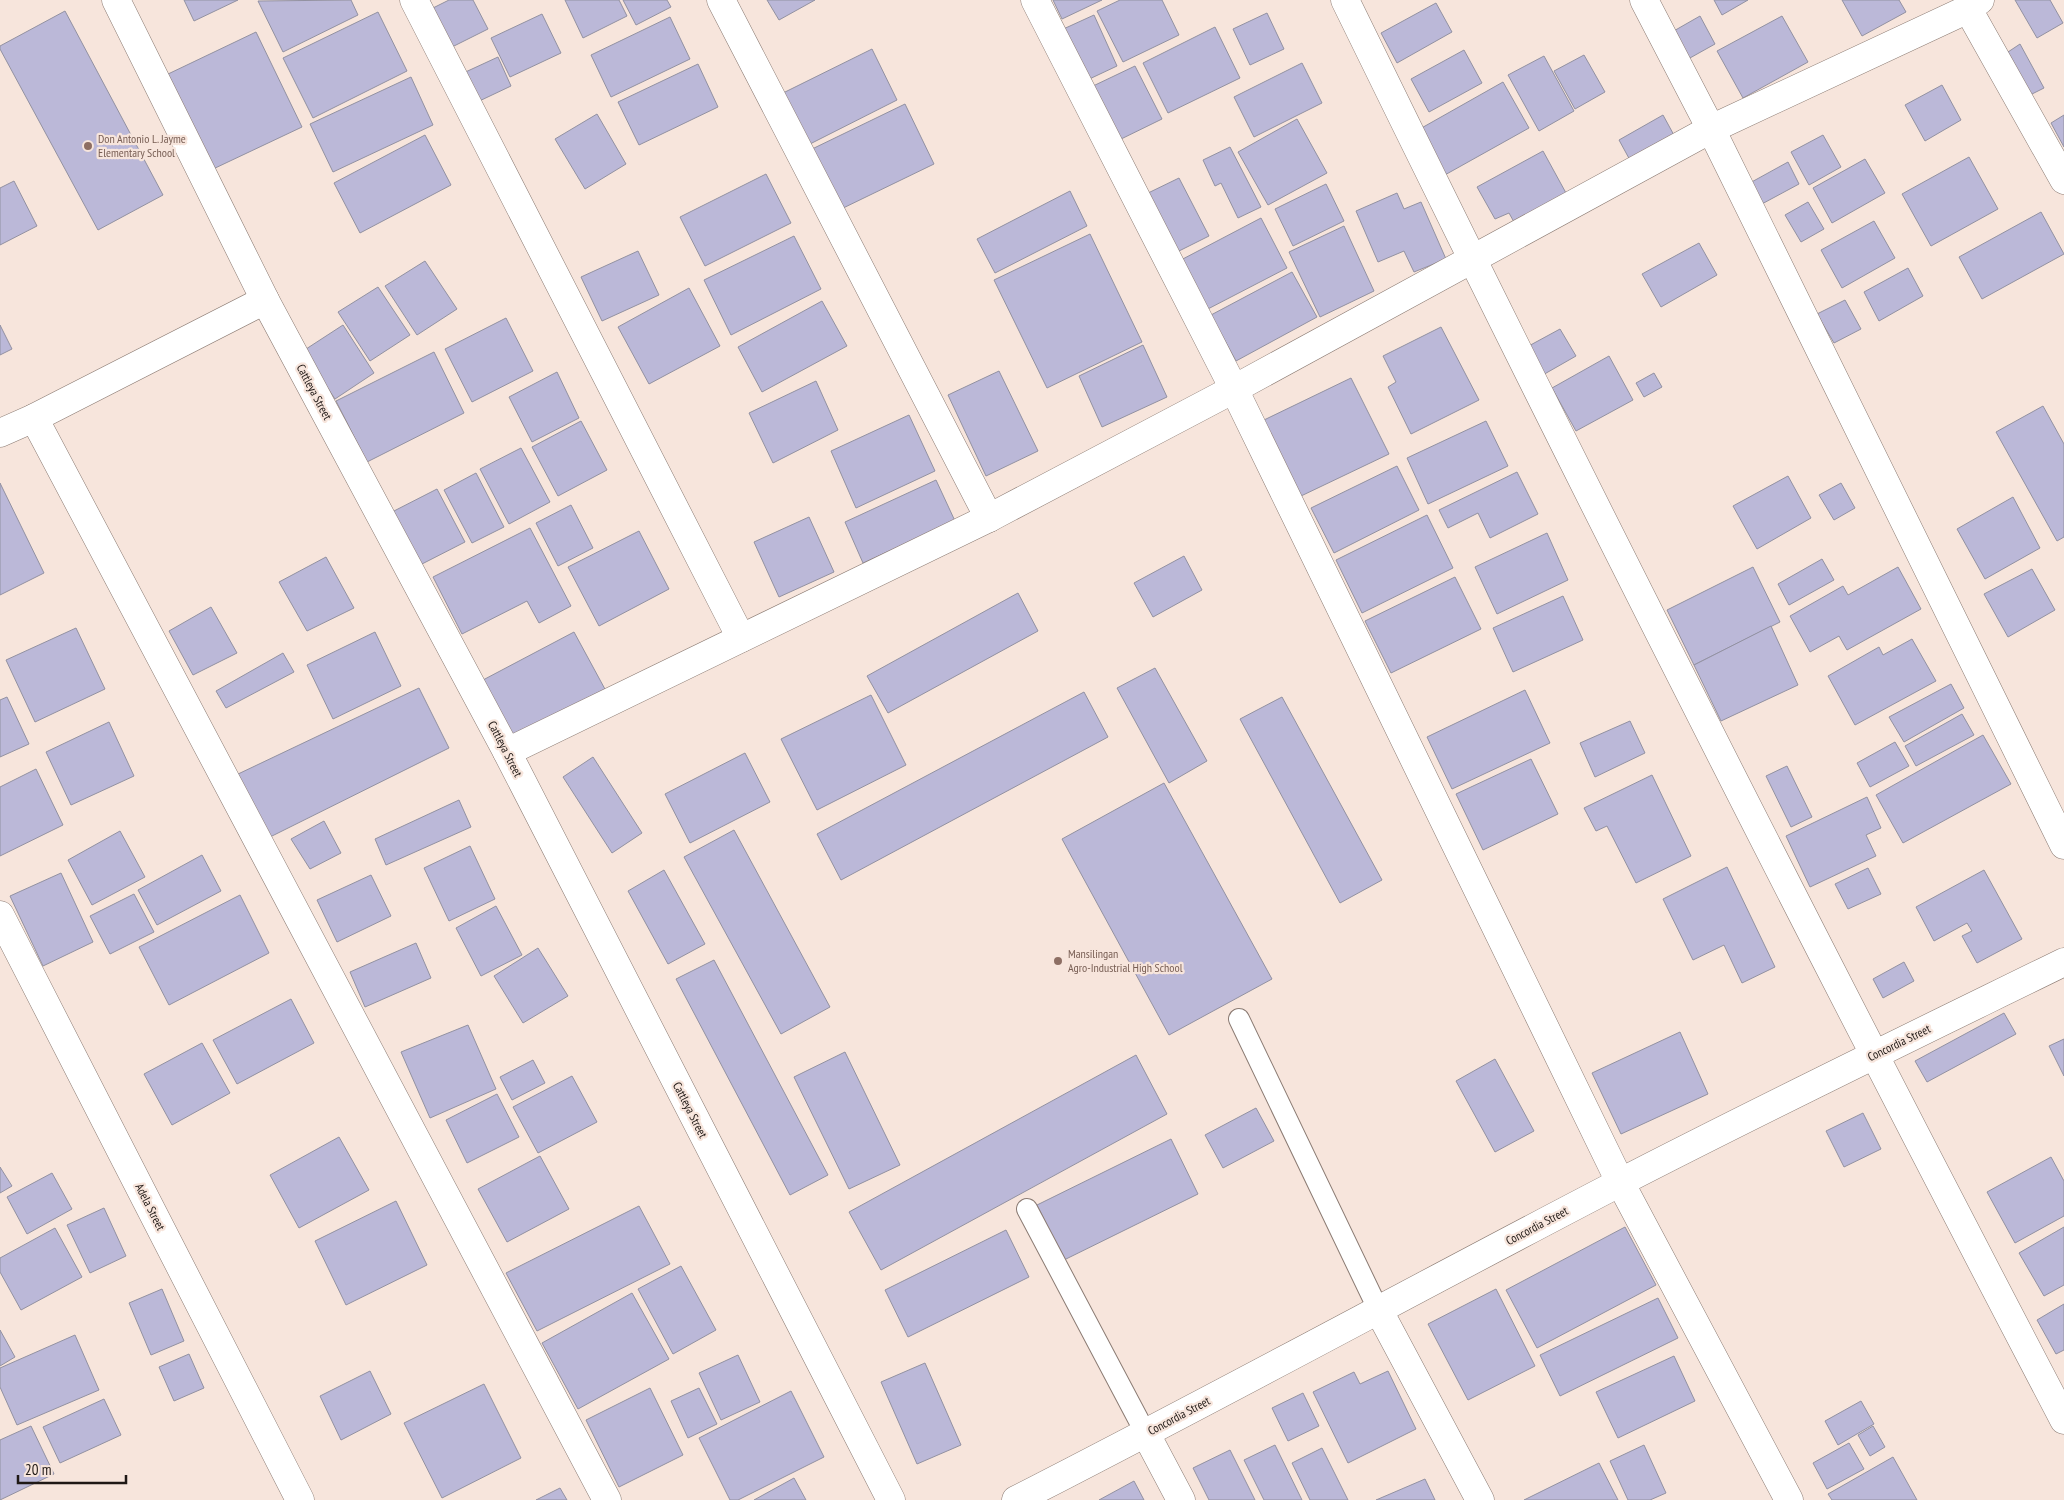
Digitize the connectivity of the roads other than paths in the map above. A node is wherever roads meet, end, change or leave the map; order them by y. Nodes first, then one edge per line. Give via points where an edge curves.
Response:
1 (116, 0) edge
2 (414, 0) edge
3 (722, 0) edge
4 (1035, 0) edge
5 (1345, 0) edge
6 (1644, 0) edge
7 (1974, 4) edge
8 (1711, 129) junction
9 (2064, 180) edge
10 (1472, 260) junction
11 (265, 300) junction
12 (1234, 389) junction
13 (34, 418) junction
14 (0, 433) edge
15 (989, 518) junction
16 (741, 638) junction
17 (507, 752) junction
18 (2064, 845) edge
19 (0, 915) edge
20 (2064, 962) edge
21 (1240, 1019) dead end
22 (1874, 1055) junction
23 (1620, 1182) junction
24 (1027, 1209) dead end
25 (1378, 1309) junction
26 (2064, 1420) edge
27 (1146, 1434) junction
28 (300, 1500) edge
29 (606, 1500) edge
30 (891, 1500) edge
31 (1016, 1500) edge
32 (1181, 1500) edge
33 (1480, 1500) edge
34 (1789, 1500) edge

1 - 11 street, Cattleya Street
2 - 16 street
3 - 15 street
4 - 12 street
5 - 10 street
6 - 8 street
7 - 8 street
7 - 9 street
8 - 10 street
8 - 18 street
10 - 12 street
10 - 22 street
11 - 13 street
11 - 17 street, Cattleya Street
12 - 15 street
12 - 23 street
13 - 14 street
13 - 29 street
15 - 16 street
16 - 17 street
17 - 30 street, Cattleya Street
19 - 28 street, Adela Street
20 - 22 street, Concordia Street
21 - 25 lane
22 - 23 street, Concordia Street
22 - 26 street
23 - 25 street, Concordia Street
23 - 34 street
24 - 27 lane
25 - 27 street, Concordia Street
25 - 33 street
27 - 31 street, Concordia Street
27 - 32 street

